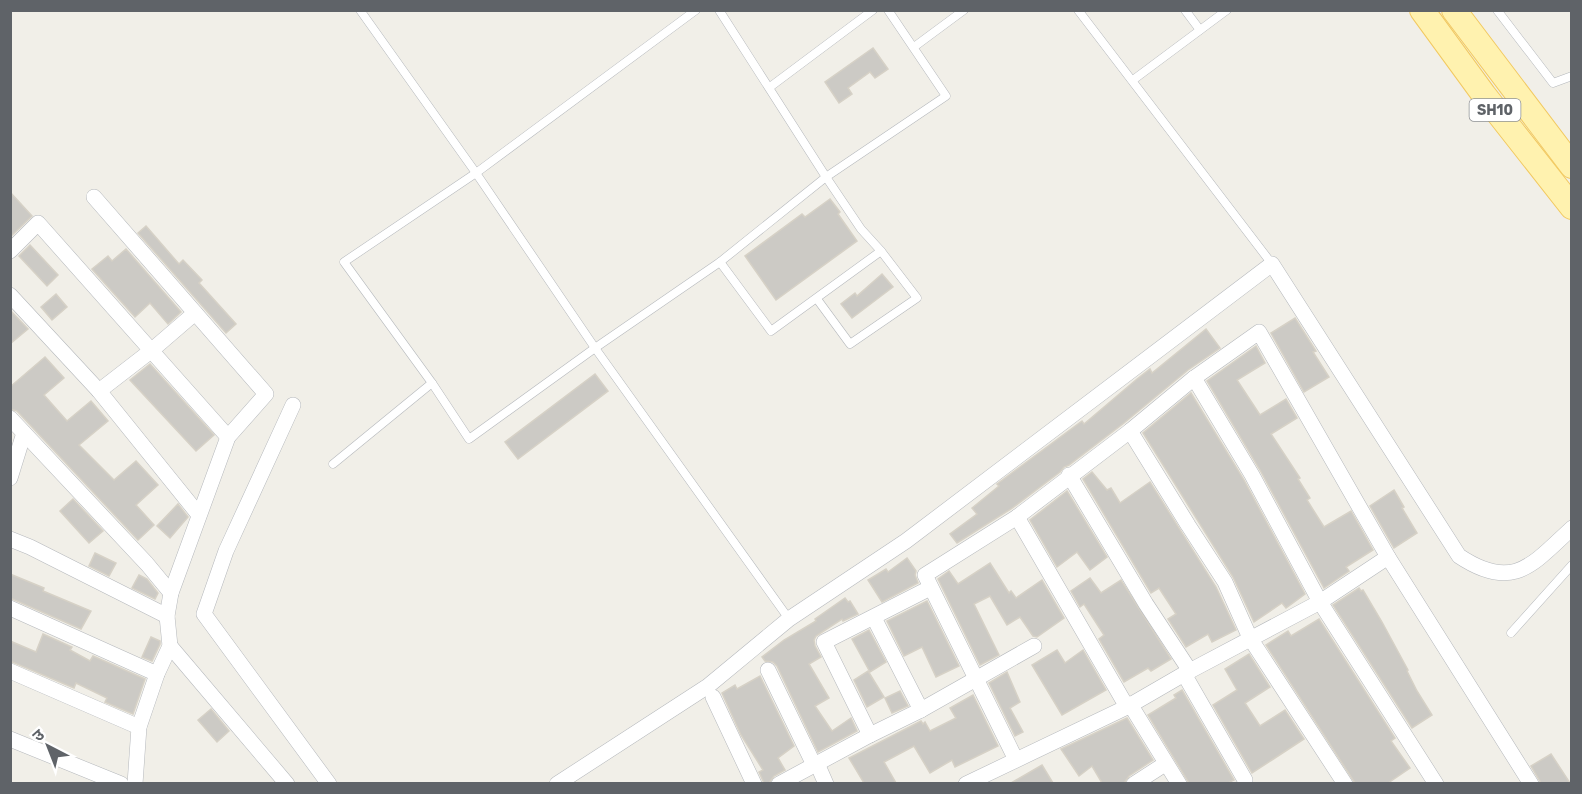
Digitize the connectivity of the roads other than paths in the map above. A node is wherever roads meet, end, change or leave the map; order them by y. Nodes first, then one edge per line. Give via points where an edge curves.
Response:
1 (360, 10) edge
2 (696, 10) edge
3 (719, 10) edge
4 (873, 10) edge
5 (888, 10) edge
6 (964, 10) edge
7 (1078, 10) edge
8 (1185, 10) edge
9 (1227, 10) edge
10 (1422, 10) edge
11 (1454, 10) edge
12 (1497, 10) edge
13 (1200, 30) junction
14 (914, 47) junction
15 (1572, 76) edge
16 (1132, 80) junction
17 (770, 87) junction
18 (1572, 166) edge
19 (476, 173) junction
20 (826, 177) junction
21 (94, 197) dead end
22 (1572, 207) edge
23 (10, 250) edge
24 (881, 251) junction
25 (720, 262) junction
26 (1272, 264) junction
27 (10, 295) edge
28 (817, 299) junction
29 (195, 313) junction
30 (595, 348) junction
31 (152, 350) junction
32 (1194, 378) junction
33 (432, 383) junction
34 (99, 391) junction
35 (293, 405) dead end
36 (10, 418) edge
37 (1130, 431) junction
38 (24, 433) junction
39 (228, 437) junction
40 (333, 464) dead end
41 (1069, 475) junction
42 (10, 478) edge
43 (199, 515) junction
44 (1017, 517) junction
45 (1572, 528) edge
46 (10, 539) edge
47 (1388, 557) junction
48 (1572, 565) edge
49 (930, 588) junction
50 (171, 593) junction
51 (1320, 602) junction
52 (10, 608) edge
53 (167, 616) junction
54 (874, 618) junction
55 (789, 620) junction
56 (1511, 633) dead end
57 (1250, 638) junction
58 (170, 646) junction
59 (1034, 646) dead end
60 (768, 669) dead end
61 (10, 671) edge
62 (1187, 672) junction
63 (157, 674) junction
64 (977, 679) junction
65 (713, 697) dead end
66 (1129, 705) junction
67 (921, 710) junction
68 (139, 727) junction
69 (870, 735) junction
70 (10, 739) edge
71 (1015, 758) junction
72 (1165, 764) junction
73 (814, 765) junction
74 (1245, 780) dead end
75 (121, 783) edge
76 (135, 783) edge
77 (287, 783) edge
78 (329, 783) edge
79 (557, 783) edge
80 (754, 783) edge
81 (779, 783) edge
82 (826, 783) edge
83 (966, 783) edge
84 (1134, 783) edge
85 (1179, 783) edge
86 (1345, 783) edge
87 (1436, 783) edge
88 (1531, 783) edge

1 - 19 lane
2 - 19 lane
3 - 17 lane
4 - 17 lane
5 - 14 lane
6 - 14 lane
7 - 16 lane
8 - 13 lane
9 - 13 lane
10 - 22 main road, SH10
11 - 18 main road, SH10
12 - 15 lane via 1553,82
13 - 16 lane
14 - 20 lane via 946,96
16 - 26 lane
17 - 20 lane
19 - 30 lane
19 - 33 lane via 344,262
20 - 24 lane
20 - 25 lane
21 - 29 street
23 - 31 street via 38,223
24 - 28 lane
24 - 28 lane via 916,298 850,344
25 - 28 lane via 771,331
25 - 30 lane
26 - 45 street via 1459,556 1490,572 1518,572 1533,564
26 - 55 street via 906,541
27 - 34 street
29 - 31 street
29 - 39 street via 266,394
30 - 33 lane via 469,439
30 - 55 lane
31 - 34 street
31 - 39 street
32 - 37 street
32 - 47 street via 1259,332
32 - 51 street
33 - 40 lane
34 - 43 street
35 - 78 street via 226,551 204,614
36 - 38 street
37 - 41 street
37 - 57 street via 1225,582
38 - 42 street
38 - 50 street
39 - 43 street
41 - 44 street
41 - 62 street
43 - 50 street
44 - 49 street via 925,575
44 - 66 street
46 - 53 street
47 - 51 street
47 - 88 street
48 - 56 lane
49 - 54 street
49 - 64 street
50 - 53 street
51 - 57 street
51 - 87 street
52 - 63 street
53 - 58 street
54 - 67 street
54 - 69 street via 824,642
55 - 79 street via 708,686
57 - 62 street
57 - 86 street
58 - 63 street
58 - 77 street
59 - 64 street
60 - 73 street
61 - 68 street
62 - 66 street
62 - 74 street
63 - 68 street
64 - 67 street
64 - 71 street
65 - 80 street
66 - 71 street
66 - 72 street
67 - 69 street
68 - 76 street
69 - 73 street
70 - 75 street
71 - 83 street
72 - 84 street
72 - 85 street
73 - 81 street
73 - 82 street

